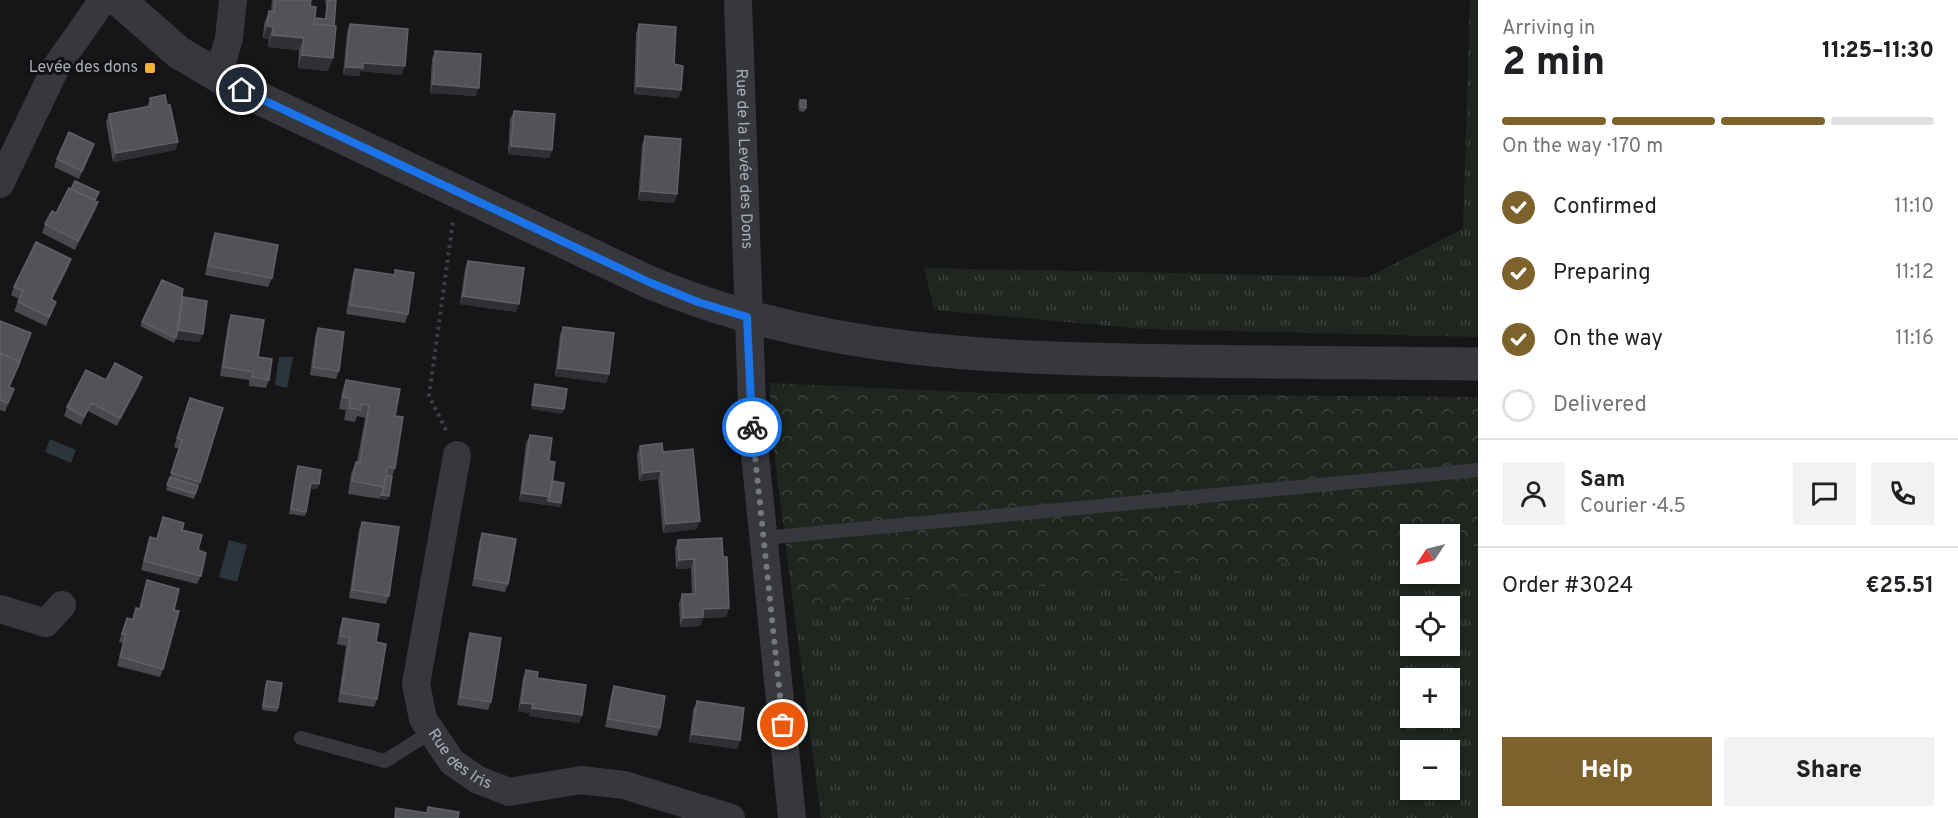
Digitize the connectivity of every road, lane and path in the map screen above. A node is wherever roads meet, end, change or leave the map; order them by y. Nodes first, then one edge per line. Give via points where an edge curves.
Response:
1 (103, 0) edge
2 (119, 0) edge
3 (233, 0) edge
4 (738, 0) edge
5 (218, 77) junction
6 (0, 184) edge
7 (455, 210) dead end
8 (747, 317) junction
9 (1472, 364) edge
10 (457, 455) joint
11 (1478, 470) edge
12 (764, 538) junction
13 (62, 605) dead end
14 (0, 609) edge
15 (431, 732) junction
16 (302, 738) dead end
17 (731, 818) edge
18 (792, 818) edge

1 - 6 street via 56,67
2 - 5 street via 178,51
3 - 5 street via 229,38
4 - 8 street, Rue de la Levée des Dons
5 - 8 street via 651,283
7 - 10 path via 429,396
8 - 9 street via 916,350 1008,357
8 - 12 street, Rue de la Levée des Dons via 753,435
10 - 15 street, Rue des Iris via 416,684 423,719
11 - 12 lane
12 - 18 street, Rue de la Levée des Dons
13 - 14 street via 46,623
15 - 16 lane via 385,761
15 - 17 street, Rue des Iris via 452,762 478,780 509,792 580,780 624,785

